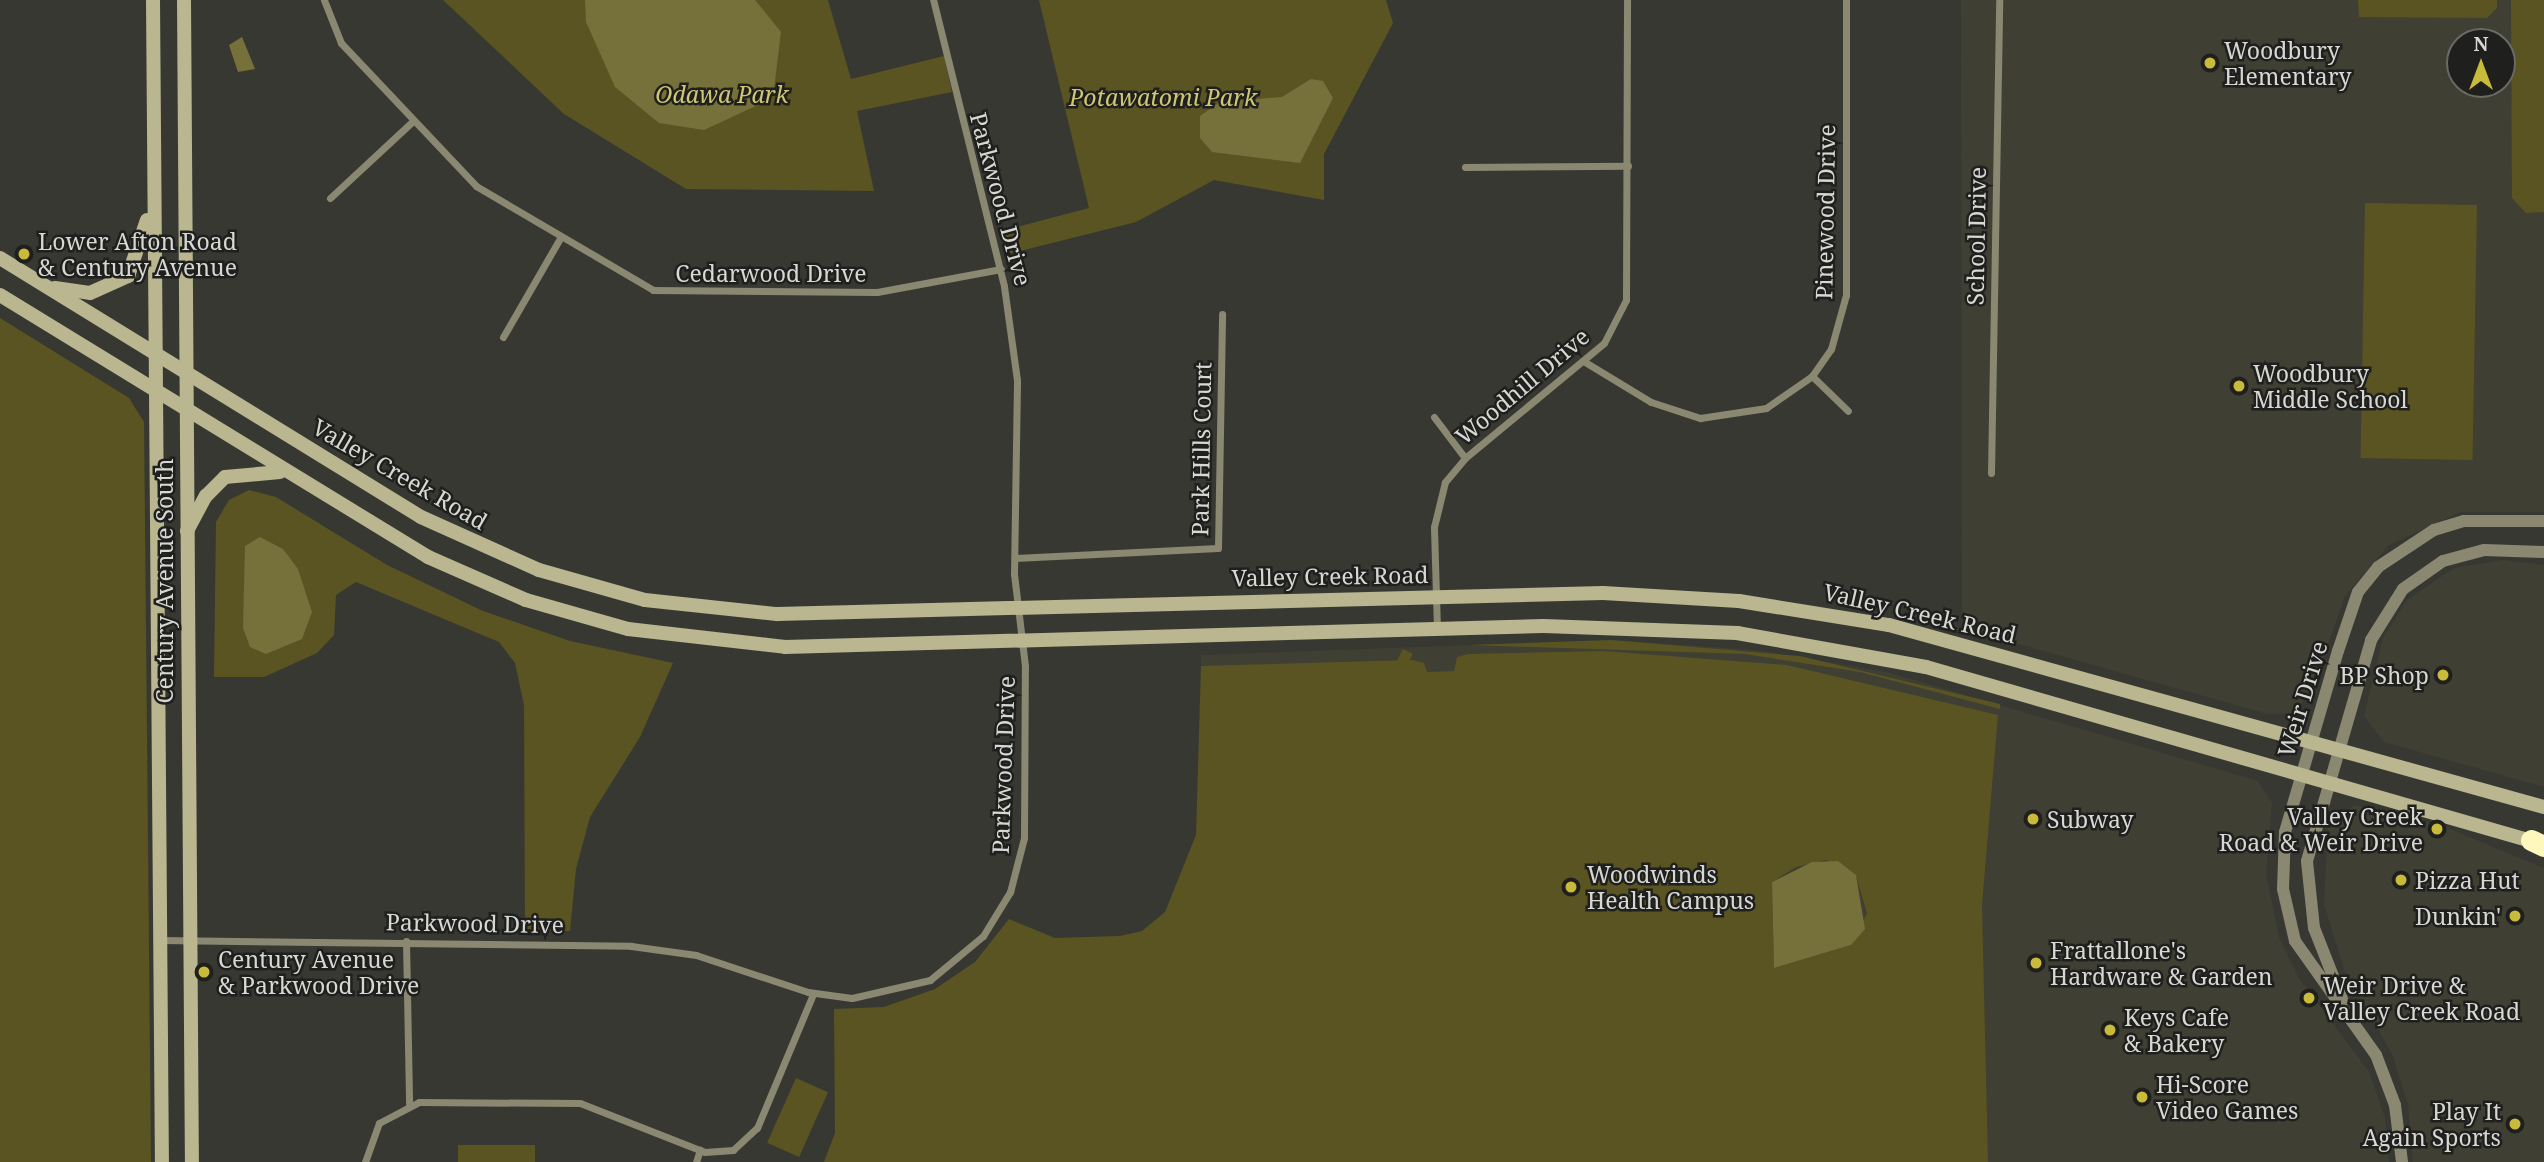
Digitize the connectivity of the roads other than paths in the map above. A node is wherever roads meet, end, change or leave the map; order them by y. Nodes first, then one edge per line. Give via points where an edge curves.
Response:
1 (153, 0) edge
2 (184, 0) edge
3 (324, 0) edge
4 (933, 0) edge
5 (1628, 0) edge
6 (1846, 0) edge
7 (1999, 0) edge
8 (412, 121) junction
9 (1628, 166) junction
10 (1465, 167) dead end
11 (153, 195) junction
12 (330, 198) dead end
13 (559, 240) junction
14 (0, 258) edge
15 (1001, 269) junction
16 (48, 287) junction
17 (0, 295) edge
18 (1222, 314) dead end
19 (503, 337) dead end
20 (154, 352) junction
21 (1585, 362) junction
22 (186, 371) junction
23 (1812, 376) junction
24 (155, 392) junction
25 (186, 411) junction
26 (1848, 411) dead end
27 (1434, 417) dead end
28 (1465, 458) junction
29 (1991, 473) dead end
30 (289, 474) junction
31 (2544, 521) edge
32 (186, 532) junction
33 (2544, 552) edge
34 (1015, 558) junction
35 (1436, 597) junction
36 (1018, 609) junction
37 (1437, 629) junction
38 (1022, 641) junction
39 (2312, 741) junction
40 (2338, 748) junction
41 (2302, 772) junction
42 (2327, 779) junction
43 (2544, 807) edge
44 (2539, 844) edge
45 (160, 940) junction
46 (192, 940) junction
47 (406, 942) junction
48 (813, 994) junction
49 (2347, 1008) junction
50 (409, 1104) junction
51 (700, 1150) junction
52 (162, 1162) edge
53 (192, 1162) edge
54 (365, 1162) edge
55 (696, 1162) edge
56 (2402, 1162) edge

1 - 11 main road, Century Avenue South
2 - 22 main road, Century Avenue South
3 - 8 street, Cedarwood Drive via 341,43
4 - 15 street, Parkwood Drive
5 - 9 street, Woodhill Drive
6 - 23 street, Pinewood Drive via 1846,295 1830,349
7 - 29 street, School Drive
8 - 12 street
8 - 13 street, Cedarwood Drive via 476,186
9 - 10 street
9 - 21 street, Woodhill Drive via 1626,300 1604,343
11 - 16 main road via 139,258 128,276 90,293
11 - 20 main road, Century Avenue South
13 - 15 street, Cedarwood Drive via 631,281 672,293 877,292
13 - 19 street
14 - 16 main road, Valley Creek Road
15 - 34 street, Parkwood Drive via 1017,380
16 - 20 main road, Valley Creek Road
17 - 24 main road
18 - 34 street, Park Hills Court via 1218,548
20 - 22 main road, Valley Creek Road
20 - 24 main road, Century Avenue South
21 - 23 street, Pinewood Drive via 1651,402 1700,418 1766,408
21 - 28 street, Woodhill Drive
22 - 25 main road, Century Avenue South
22 - 36 main road, Valley Creek Road via 421,517 586,585 740,613
23 - 26 street
24 - 25 main road
24 - 45 main road, Century Avenue South
25 - 30 main road
25 - 32 main road, Century Avenue South
27 - 28 street
28 - 35 street, Woodhill Drive via 1436,507
30 - 32 main road via 256,470 225,477 206,496
30 - 38 main road via 459,573 534,603 628,629 768,647
31 - 39 street, Weir Drive via 2464,521 2434,530 2378,567 2358,592
32 - 46 main road, Century Avenue South
33 - 40 street, Weir Drive via 2468,553 2443,561 2403,589 2371,640
34 - 36 street, Parkwood Drive
35 - 36 main road, Valley Creek Road
35 - 37 street, Woodhill Drive
35 - 39 main road, Valley Creek Road via 1665,595 1825,613
36 - 38 street, Parkwood Drive
37 - 38 main road
37 - 41 main road via 1632,626 1788,639 1926,667
38 - 48 street, Parkwood Drive via 1024,838 1014,880 996,918 961,958 920,984 869,998
39 - 40 main road, Valley Creek Road
39 - 41 street, Weir Drive
40 - 42 street, Weir Drive
40 - 43 main road, Valley Creek Road
41 - 42 main road
41 - 49 street, Weir Drive via 2284,839 2285,904 2304,960
42 - 44 main road
42 - 49 street, Weir Drive via 2308,848 2307,889 2317,938
45 - 46 street, Parkwood Drive
45 - 52 main road, Century Avenue South
46 - 47 street, Parkwood Drive
46 - 53 main road, Century Avenue South
47 - 48 street, Parkwood Drive via 648,947 712,959
47 - 50 street
48 - 51 street via 753,1135 733,1150
49 - 56 street, Weir Drive via 2390,1087
50 - 51 street via 580,1103
50 - 54 street via 379,1123
51 - 55 street

